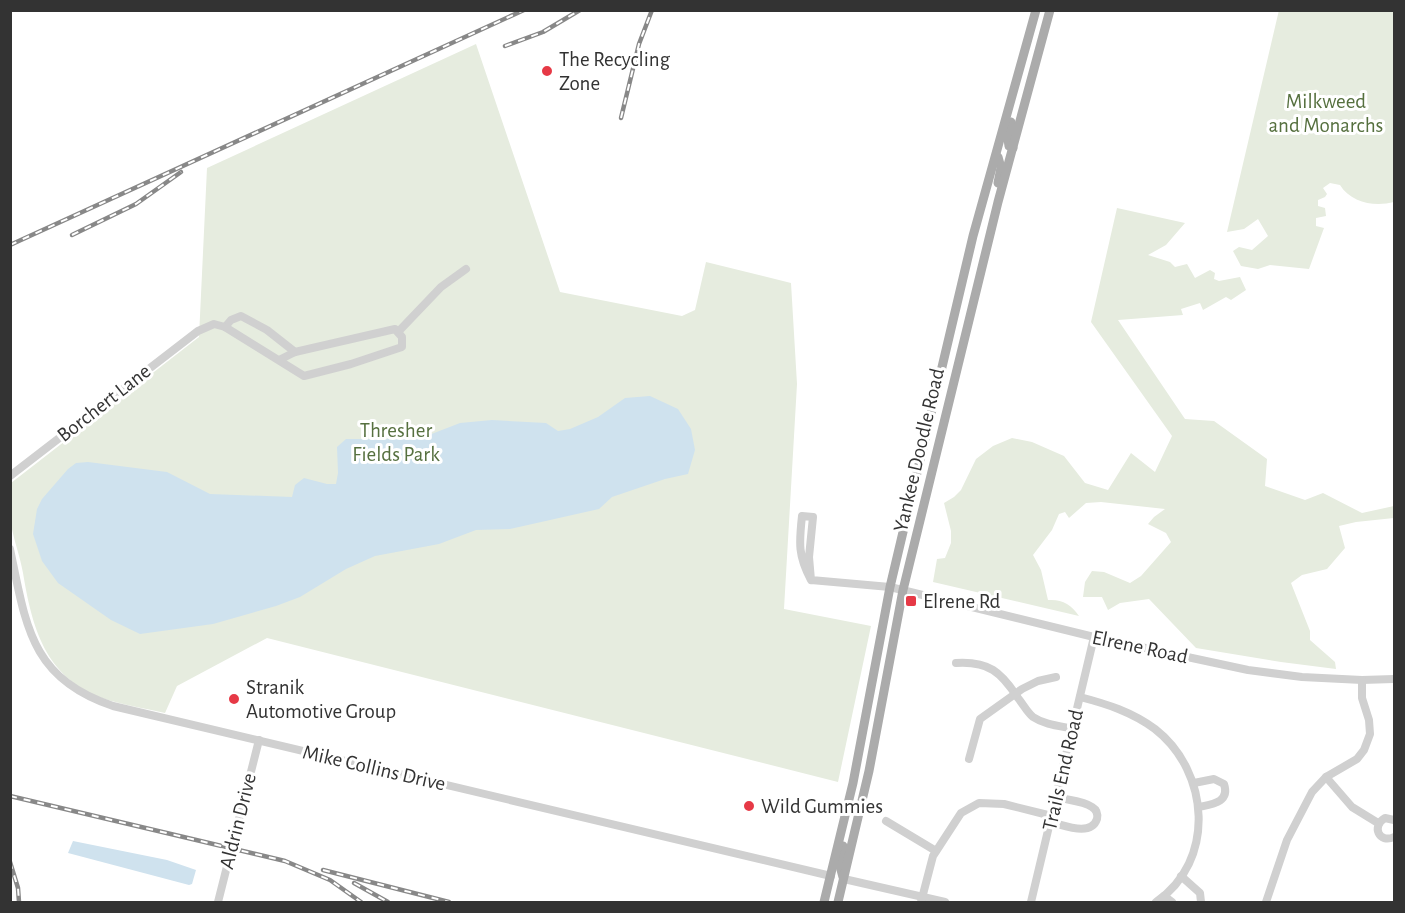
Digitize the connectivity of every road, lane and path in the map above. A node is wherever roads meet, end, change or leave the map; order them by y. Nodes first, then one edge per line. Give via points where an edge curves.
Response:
1 (1036, 10) edge
2 (1050, 10) edge
3 (1033, 24) junction
4 (1014, 148) junction
5 (996, 156) junction
6 (466, 269) dead end
7 (979, 278) junction
8 (225, 327) junction
9 (398, 332) junction
10 (295, 352) junction
11 (279, 360) junction
12 (10, 476) edge
13 (10, 549) edge
14 (811, 580) junction
15 (890, 587) junction
16 (903, 590) junction
17 (1094, 637) junction
18 (956, 663) dead end
19 (1056, 677) dead end
20 (1395, 679) edge
21 (1362, 680) junction
22 (1015, 693) junction
23 (1080, 696) junction
24 (1074, 729) junction
25 (259, 740) junction
26 (969, 759) dead end
27 (1326, 777) junction
28 (853, 783) junction
29 (1194, 783) junction
30 (1056, 797) junction
31 (1199, 807) junction
32 (1051, 819) junction
33 (1395, 820) edge
34 (886, 821) dead end
35 (1378, 823) junction
36 (1395, 837) edge
37 (936, 851) junction
38 (831, 876) junction
39 (1181, 876) junction
40 (844, 879) junction
41 (1164, 896) junction
42 (922, 900) edge
43 (218, 903) edge
44 (824, 903) edge
45 (832, 903) edge
46 (838, 903) edge
47 (945, 903) edge
48 (1031, 903) edge
49 (1156, 903) edge
50 (1172, 903) edge
51 (1201, 903) edge
52 (1266, 903) edge

1 - 3 main road, Yankee Doodle Road
2 - 4 main road, Yankee Doodle Road
3 - 4 main road via 1035,29 1008,139 1009,146
3 - 5 main road, Yankee Doodle Road
4 - 7 main road, Yankee Doodle Road
5 - 7 main road via 1000,171 975,274
5 - 15 main road, Yankee Doodle Road via 973,236
6 - 9 street via 441,287
7 - 16 main road, Yankee Doodle Road
8 - 10 street via 241,316
8 - 11 street
8 - 12 street, Borchert Lane via 214,324 198,331
9 - 10 street via 395,329
9 - 11 street via 402,347 351,364 304,375
10 - 11 street
13 - 25 street, Mike Collins Drive via 25,619 35,644 46,662 74,689 113,706
14 - 14 street via 813,517 802,516 801,563
14 - 15 street, Elrene Road
15 - 16 street, Elrene Road
15 - 28 main road, Yankee Doodle Road
16 - 17 street, Elrene Road
16 - 40 main road, Yankee Doodle Road
17 - 21 street, Elrene Road via 1248,670
17 - 23 street, Trails End Road
18 - 22 street via 987,666 1000,674
19 - 22 street
20 - 21 street, Elrene Road
21 - 27 street via 1370,734 1357,759
22 - 24 street via 1031,716
22 - 26 street via 980,719
23 - 24 street, Trails End Road
23 - 29 street via 1122,709 1155,729 1183,761
24 - 30 street, Trails End Road
25 - 38 street, Mike Collins Drive
25 - 43 street, Aldrin Drive
27 - 35 street via 1352,807
27 - 52 street via 1312,792 1287,840
28 - 38 main road, Yankee Doodle Road
28 - 40 main road via 840,866
29 - 31 street
29 - 31 street via 1214,779 1224,784 1226,790 1220,801
30 - 32 street, Trails End Road
30 - 32 street via 1089,805 1098,814 1090,828 1083,829
31 - 39 street via 1197,842
32 - 37 street via 1004,804 979,803 961,813
32 - 48 street, Trails End Road
33 - 35 street via 1385,818
34 - 37 street
35 - 36 street via 1377,831 1382,838
37 - 42 street
38 - 44 main road, Yankee Doodle Road
38 - 45 main road
39 - 41 street
39 - 51 street via 1200,893
40 - 42 street
40 - 46 main road, Yankee Doodle Road
41 - 49 street
41 - 50 street
42 - 47 street

